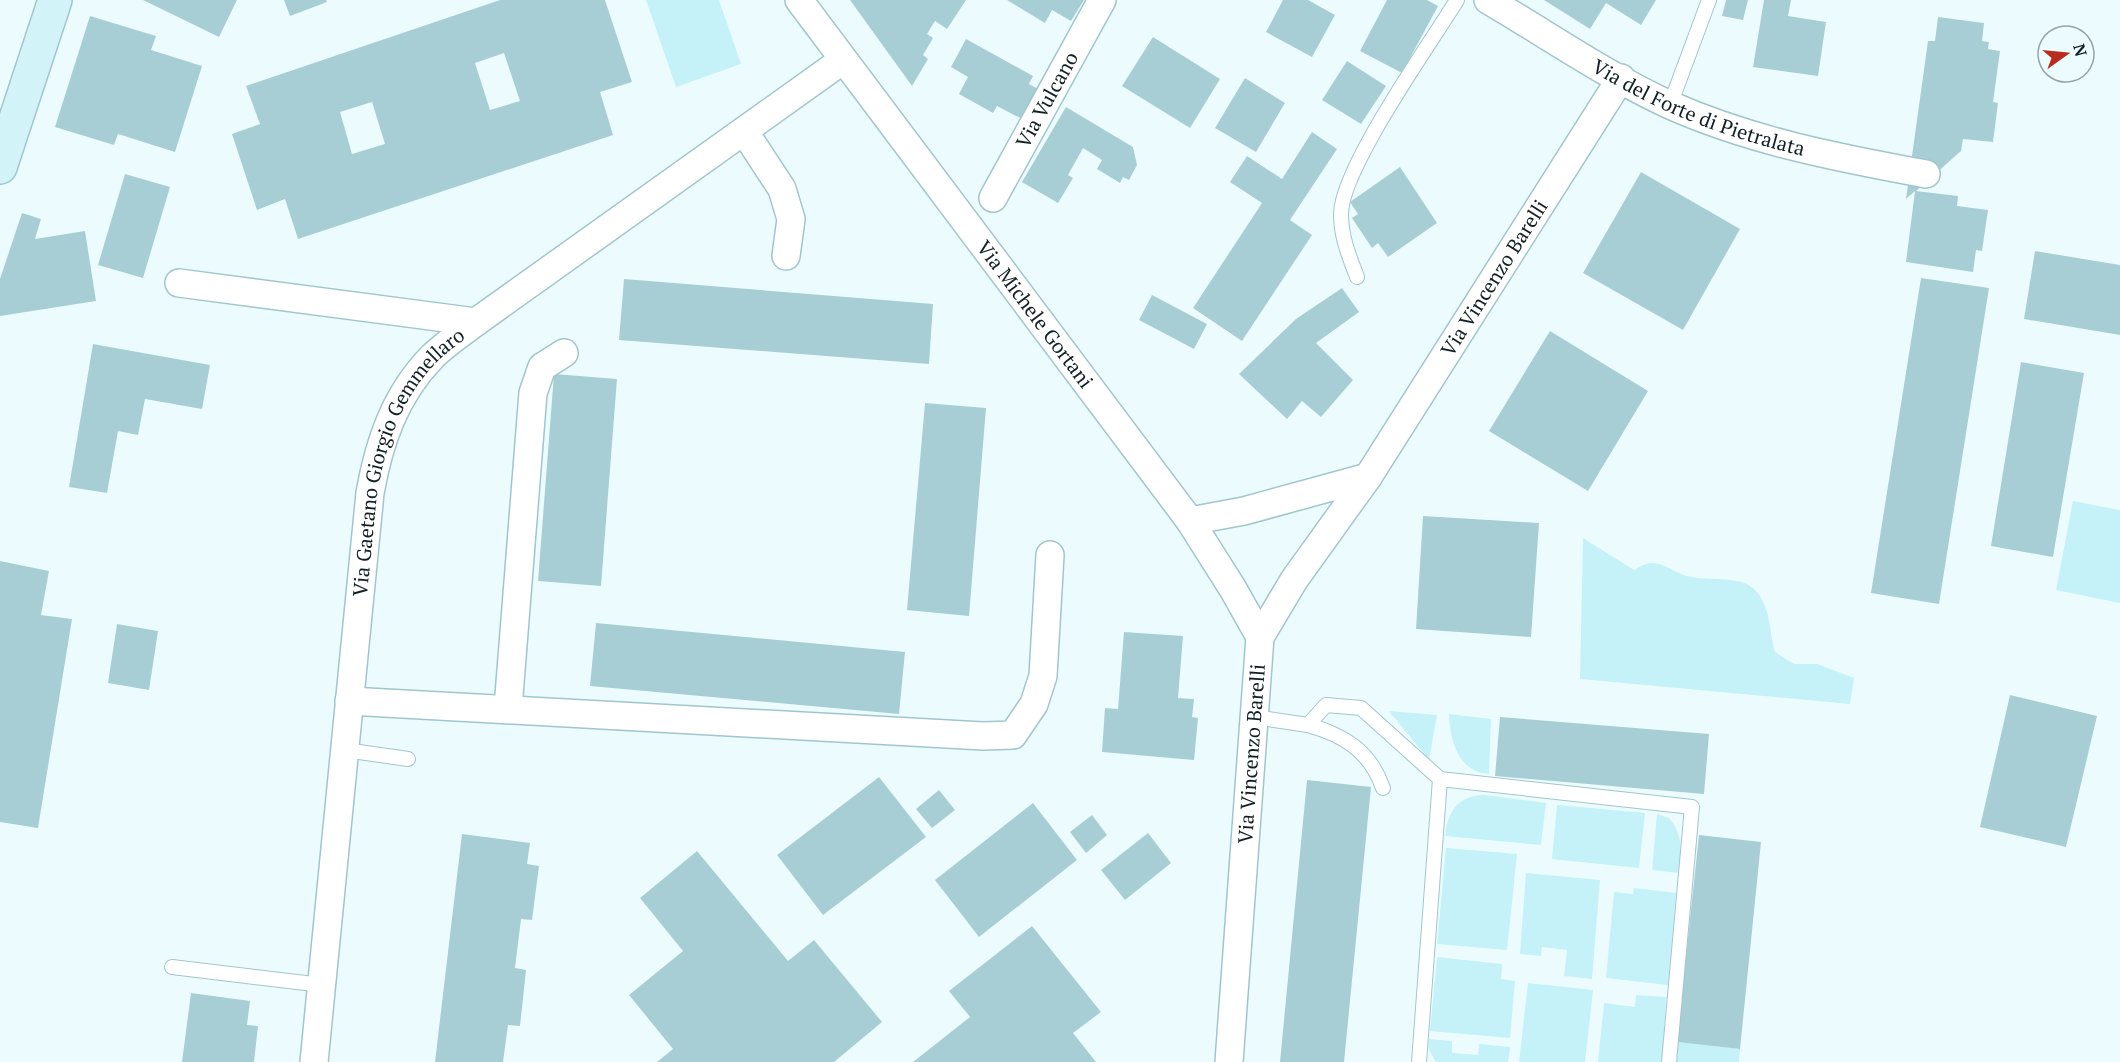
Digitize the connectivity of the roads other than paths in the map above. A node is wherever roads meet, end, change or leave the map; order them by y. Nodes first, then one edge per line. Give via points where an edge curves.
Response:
1 (55, 0) edge
2 (799, 0) edge
3 (1102, 0) edge
4 (1457, 0) edge
5 (1488, 0) edge
6 (1708, 0) edge
7 (843, 60) junction
8 (1621, 78) junction
9 (1670, 105) junction
10 (744, 130) junction
11 (0, 167) edge
12 (1926, 174) dead end
13 (993, 198) dead end
14 (786, 255) dead end
15 (1357, 277) dead end
16 (179, 283) dead end
17 (476, 322) junction
18 (564, 353) dead end
19 (1368, 477) junction
20 (1190, 521) junction
21 (1050, 555) dead end
22 (1260, 637) junction
23 (350, 701) junction
24 (508, 708) junction
25 (1254, 717) junction
26 (1308, 725) junction
27 (345, 750) junction
28 (408, 759) dead end
29 (1440, 779) junction
30 (1383, 788) dead end
31 (172, 967) dead end
32 (322, 985) junction
33 (314, 1062) edge
34 (1229, 1062) edge
35 (1419, 1062) edge
36 (1669, 1062) edge

1 - 11 street
2 - 7 street, Via Michele Gortani
3 - 13 street, Via Vulcano
4 - 15 lane via 1367,143 1351,180 1341,212 1344,243
5 - 8 street, Via del Forte di Pietralata
6 - 9 lane
7 - 10 street, Via Gaetano Giorgio Gemmellaro
7 - 20 street, Via Michele Gortani
8 - 9 street, Via del Forte di Pietralata
8 - 19 street, Via Vincenzo Barelli
9 - 12 street, Via del Forte di Pietralata via 1760,137
10 - 14 street via 782,189 791,219
10 - 17 street, Via Gaetano Giorgio Gemmellaro
16 - 17 street
17 - 23 street, Via Gaetano Giorgio Gemmellaro via 433,356 404,392 387,424 370,493
18 - 24 street via 542,367 533,393
19 - 20 street via 1244,511
19 - 22 street, Via Vincenzo Barelli via 1294,580
20 - 22 street, Via Michele Gortani
21 - 24 street via 1043,676 1034,704 1013,735
22 - 25 street, Via Vincenzo Barelli
23 - 24 street
23 - 27 street, Via Gaetano Giorgio Gemmellaro
25 - 26 lane
25 - 34 street, Via Vincenzo Barelli
26 - 29 lane via 1326,705 1361,708
26 - 30 lane via 1345,738 1375,771
27 - 28 lane
27 - 32 street, Via Gaetano Giorgio Gemmellaro
29 - 35 lane
29 - 36 lane via 1692,807
31 - 32 lane
32 - 33 street, Via Gaetano Giorgio Gemmellaro

